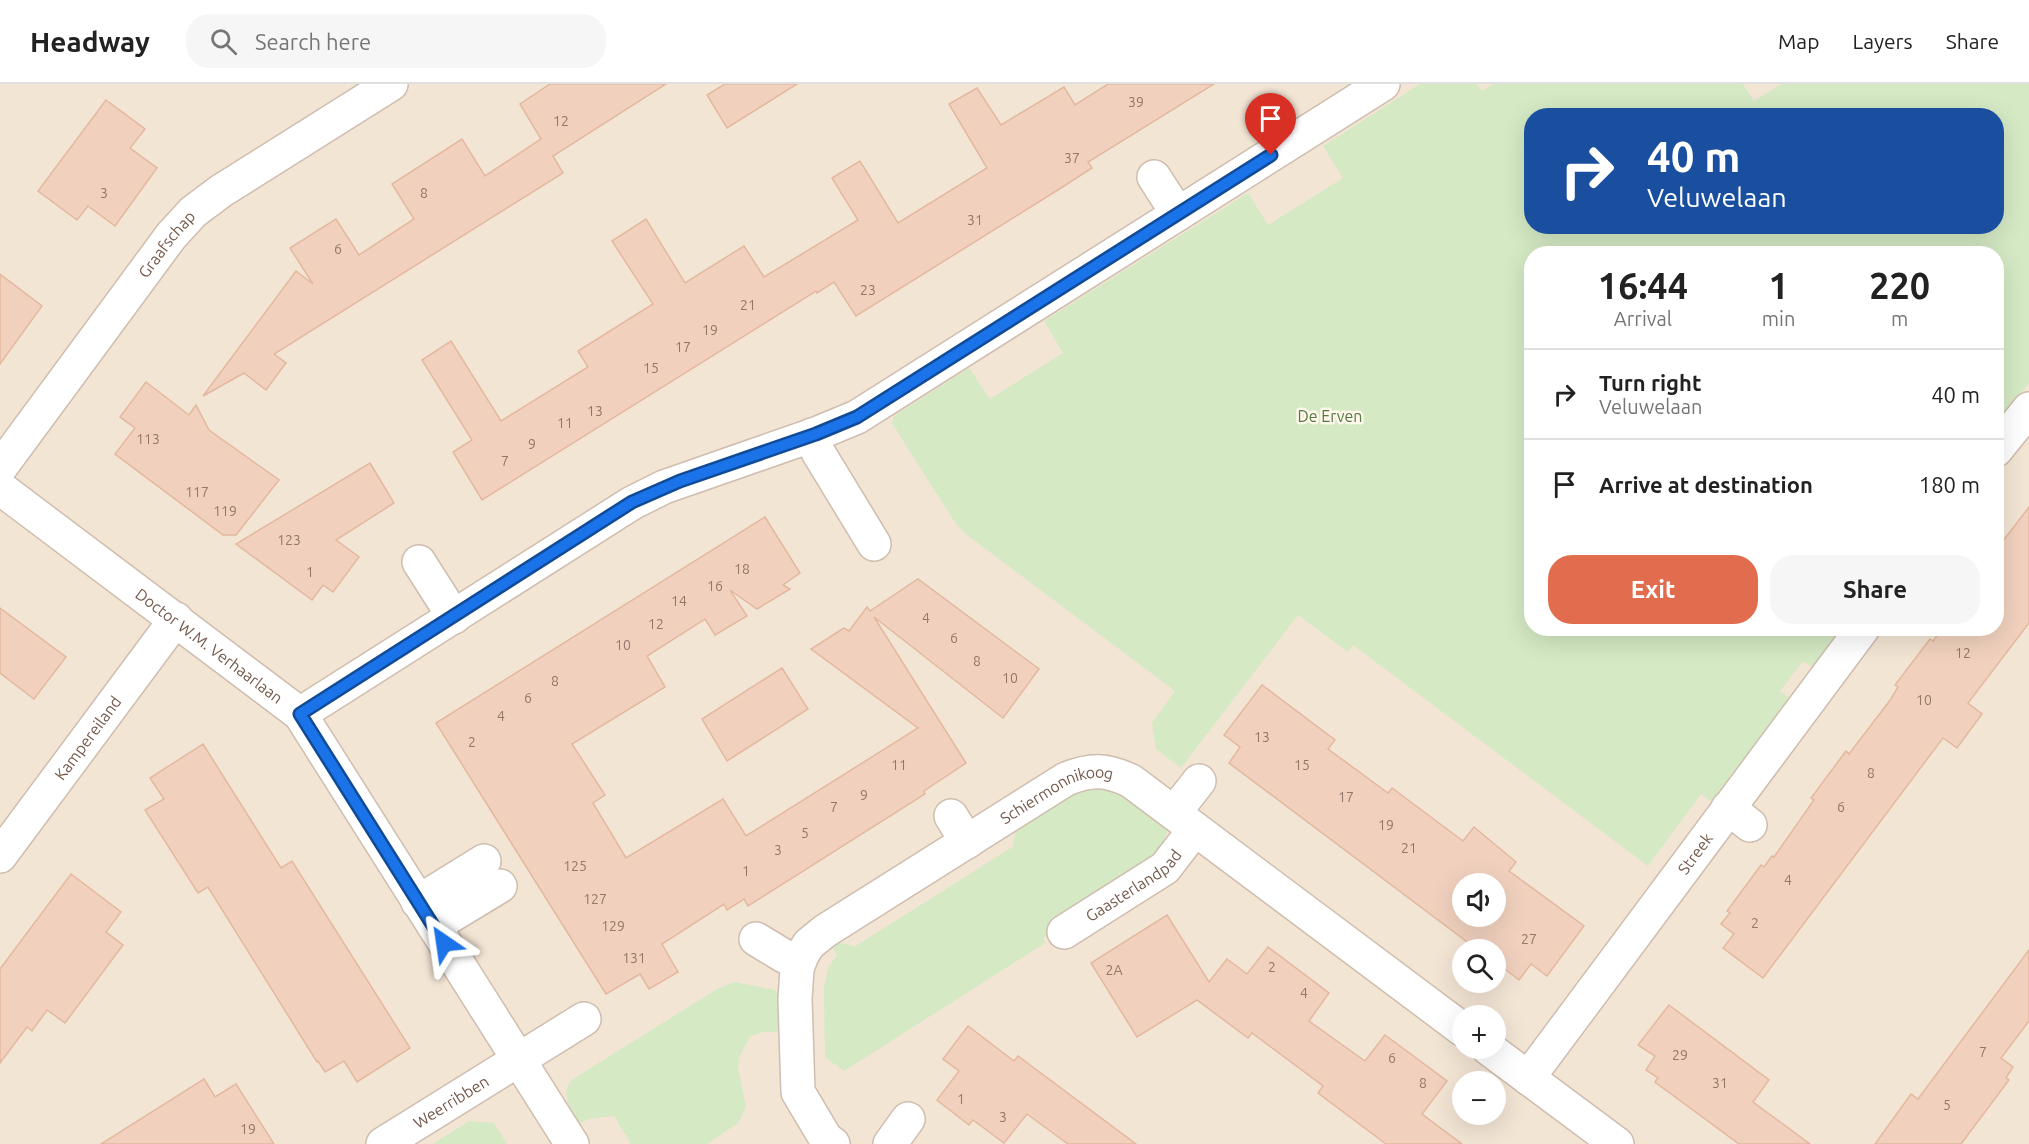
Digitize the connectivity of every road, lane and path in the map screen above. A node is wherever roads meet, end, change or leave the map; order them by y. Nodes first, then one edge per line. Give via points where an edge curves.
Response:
1 (391, 84) edge
2 (1383, 84) edge
3 (1154, 177) dead end
4 (1178, 214) junction
5 (2029, 409) edge
6 (812, 435) junction
7 (2004, 440) edge
8 (0, 468) edge
9 (0, 488) edge
10 (874, 544) dead end
11 (419, 562) dead end
12 (453, 616) junction
13 (176, 619) junction
14 (1858, 636) edge
15 (300, 714) junction
16 (1199, 781) dead end
17 (1184, 821) junction
18 (0, 855) edge
19 (492, 873) dead end
20 (426, 914) junction
21 (1064, 932) dead end
22 (756, 939) dead end
23 (799, 961) junction
24 (584, 1019) dead end
25 (1452, 1022) edge
26 (1503, 1059) edge
27 (517, 1060) junction
28 (1528, 1078) junction
29 (826, 1142) edge
30 (383, 1144) edge
31 (572, 1144) edge
32 (1617, 1144) edge

1 - 8 street, Graafschap via 193,212 171,236
2 - 4 street
3 - 4 street
4 - 6 street via 853,420
5 - 7 street
6 - 10 street via 818,452
6 - 12 street via 632,502
9 - 13 street, Doctor W.M. Verhaarlaan
11 - 12 street
12 - 15 street
13 - 15 street, Doctor W.M. Verhaarlaan
13 - 18 street, Kampereiland
14 - 28 street, Streek via 1739,817
15 - 20 street, Doctor W.M. Verhaarlaan
16 - 17 street, Gaasterlandpad
17 - 21 street, Gaasterlandpad via 1165,868
17 - 23 street, Schiermonnikoog via 1131,781 1114,774 1095,771 1066,779 959,829 809,944
17 - 25 street, Schiermonnikoog
19 - 20 street
20 - 27 street, Doctor W.M. Verhaarlaan
22 - 23 street
23 - 29 street via 795,999 798,1092
24 - 27 street, Weerribben
26 - 28 street
27 - 30 street, Weerribben
27 - 31 street, Doctor W.M. Verhaarlaan
28 - 32 street

